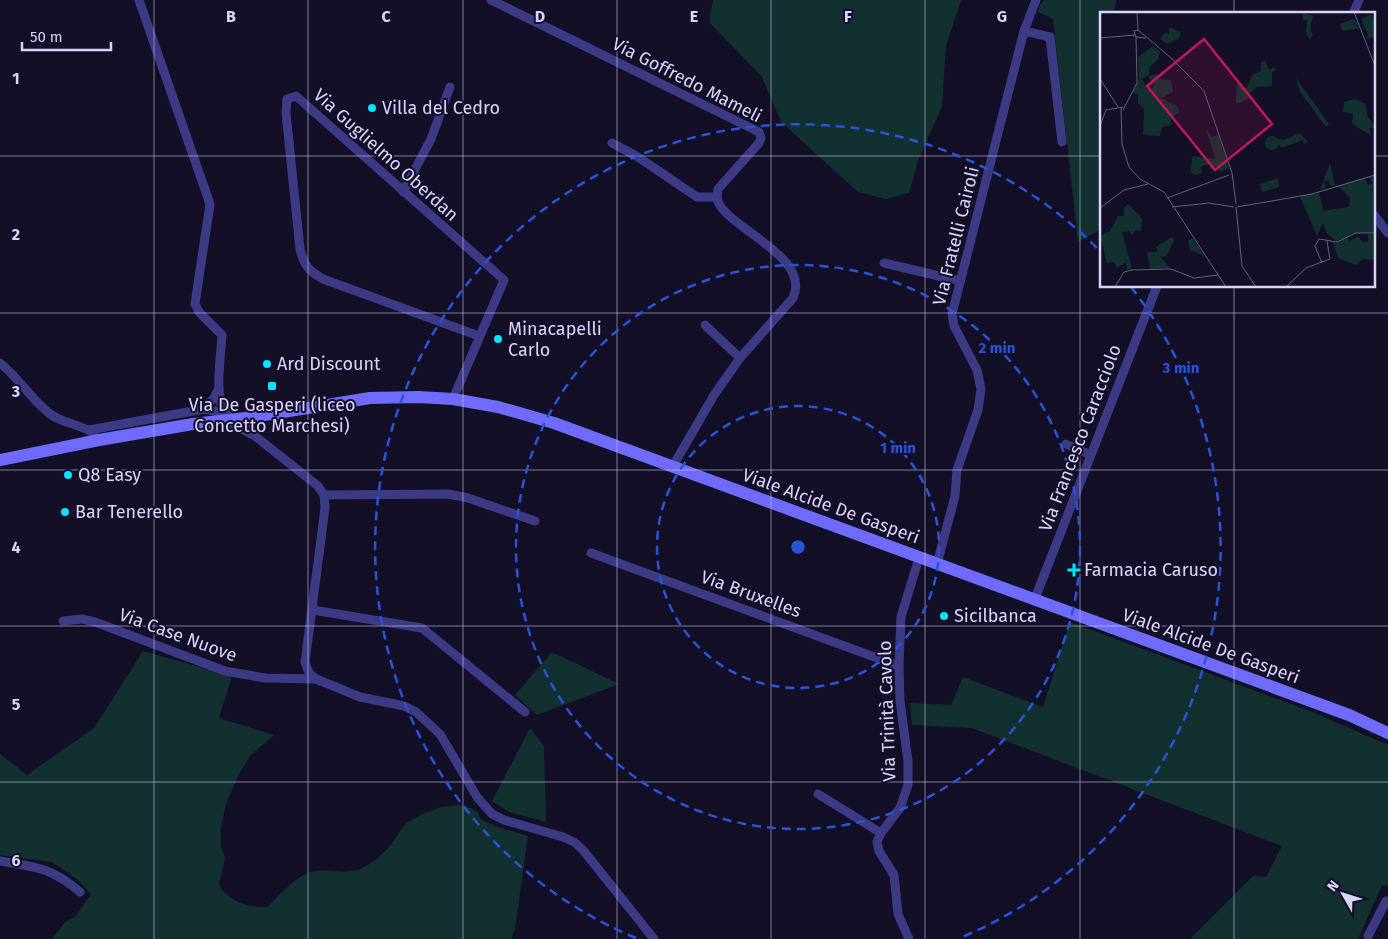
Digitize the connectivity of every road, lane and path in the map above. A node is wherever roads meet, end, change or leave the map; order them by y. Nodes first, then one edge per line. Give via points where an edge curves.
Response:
1 (139, 0) edge
2 (491, 0) edge
3 (1036, 0) edge
4 (1359, 0) edge
5 (1353, 12) edge
6 (1024, 31) junction
7 (450, 87) dead end
8 (1062, 142) dead end
9 (612, 143) dead end
10 (403, 192) junction
11 (717, 198) junction
12 (1376, 218) edge
13 (1388, 233) edge
14 (884, 263) dead end
15 (960, 281) junction
16 (1156, 288) edge
17 (704, 325) dead end
18 (479, 336) junction
19 (740, 358) junction
20 (0, 363) edge
21 (220, 388) junction
22 (453, 399) junction
23 (204, 409) junction
24 (228, 418) junction
25 (246, 418) junction
26 (90, 430) junction
27 (255, 436) junction
28 (100, 440) junction
29 (1066, 444) dead end
30 (1090, 455) junction
31 (0, 461) edge
32 (673, 466) junction
33 (324, 495) junction
34 (535, 521) dead end
35 (591, 553) dead end
36 (919, 558) junction
37 (937, 564) junction
38 (1034, 601) junction
39 (313, 610) junction
40 (63, 621) dead end
41 (899, 666) junction
42 (316, 680) junction
43 (525, 712) dead end
44 (1388, 733) edge
45 (818, 794) dead end
46 (881, 832) junction
47 (0, 861) edge
48 (80, 892) dead end
49 (1388, 901) edge
50 (1368, 936) dead end
51 (654, 939) edge
52 (909, 939) edge

1 - 21 street via 210,204 195,304 222,335
2 - 11 street, Via Goffredo Mameli via 759,132 759,143 718,189
3 - 6 street, Via Fratelli Cairoli
4 - 5 street
6 - 8 street via 1050,37
6 - 15 street, Via Fratelli Cairoli
7 - 10 street via 431,139
9 - 11 street via 697,197
10 - 18 street, Via Guglielmo Oberdan via 504,280
10 - 18 street, Via Guglielmo Oberdan via 296,96 287,99 300,249 311,272
11 - 19 street via 728,215 786,263 797,283 793,298
12 - 13 street
14 - 15 street
15 - 37 street, Via Fratelli Cairoli via 952,314 954,326 977,370 981,389 978,410 957,470 955,496
16 - 30 street, Via Francesco Caracciolo
17 - 19 street
18 - 22 street, Via Guglielmo Oberdan
19 - 32 street
20 - 26 street via 49,413
21 - 23 street
21 - 24 street via 221,404
22 - 25 main road, Viale Alcide De Gasperi via 370,398
22 - 32 main road, Viale Alcide De Gasperi via 512,410
23 - 24 street
23 - 26 street
24 - 25 main road, Viale Alcide De Gasperi
24 - 27 street
24 - 28 main road
24 - 31 main road via 193,431 21,461
25 - 27 street via 248,429
26 - 28 street
27 - 33 street via 318,486
28 - 31 main road
29 - 30 street
30 - 38 street, Via Francesco Caracciolo
32 - 36 main road, Viale Alcide De Gasperi
33 - 34 street via 448,494
33 - 39 street
35 - 41 street, Via Bruxelles
36 - 37 main road, Viale Alcide De Gasperi
36 - 41 street, Via Trinità Cavolo via 901,617
37 - 38 main road, Viale Alcide De Gasperi
38 - 44 main road, Viale Alcide De Gasperi via 1349,715
39 - 42 street via 305,662
39 - 43 street via 422,628
40 - 42 street, Via Case Nuove via 95,622 225,671 265,678
41 - 46 street, Via Trinità Cavolo via 908,785 900,808
42 - 51 street, Via Case Nuove via 360,697 389,702 416,712 440,734 477,797 492,814 574,842
45 - 46 street
46 - 52 street via 877,842 879,850 894,875 898,914
47 - 48 street via 45,869
49 - 50 street

